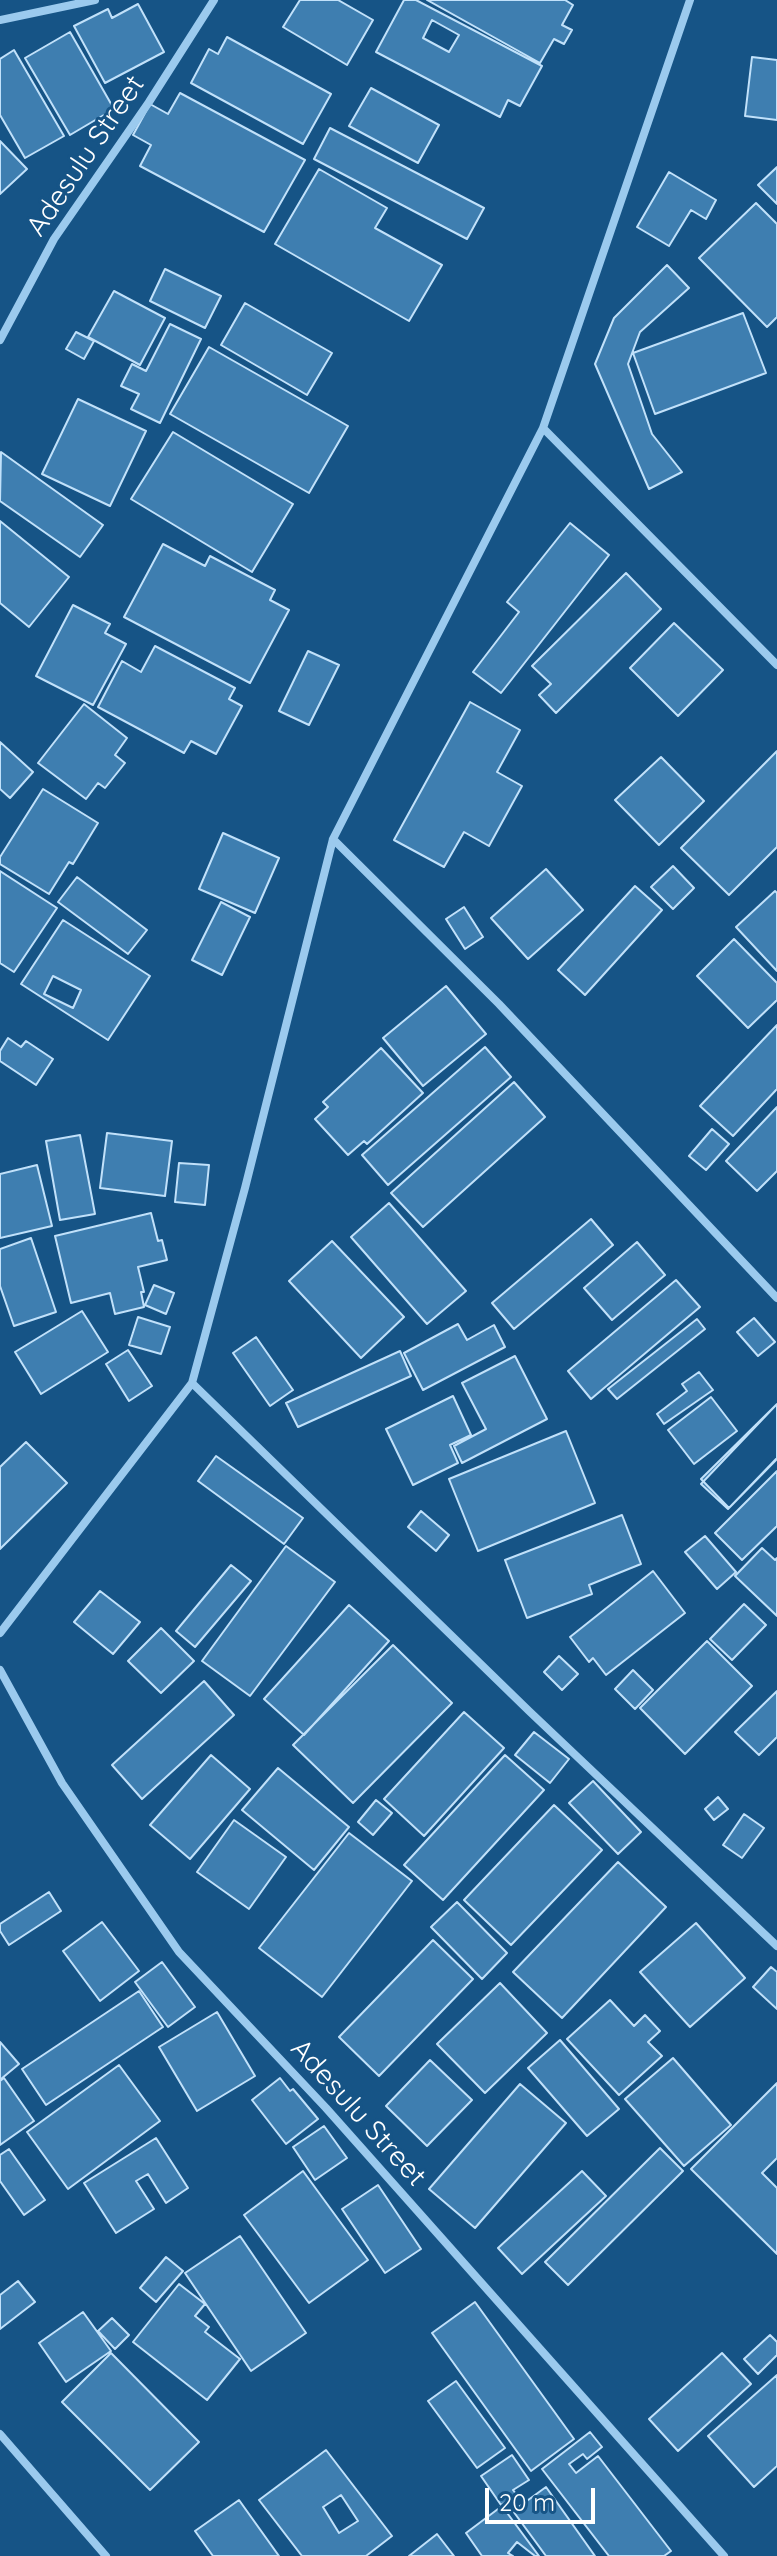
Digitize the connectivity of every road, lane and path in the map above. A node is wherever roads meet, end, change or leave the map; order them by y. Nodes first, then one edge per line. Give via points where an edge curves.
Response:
1 (95, 0) edge
2 (214, 0) edge
3 (690, 0) edge
4 (0, 20) edge
5 (0, 340) edge
6 (543, 428) junction
7 (777, 665) edge
8 (333, 839) junction
9 (777, 1298) edge
10 (192, 1383) junction
11 (0, 1633) edge
12 (0, 1670) edge
13 (777, 1946) edge
14 (0, 2434) edge
15 (106, 2556) edge
16 (724, 2556) edge

1 - 4 street
2 - 5 street, Adesulu Street via 54,239
3 - 6 street
6 - 7 street
6 - 8 street
8 - 9 street via 499,1004
8 - 10 street
10 - 11 street
10 - 13 street
12 - 16 street, Adesulu Street via 62,1783 179,1952 326,2108
14 - 15 street

